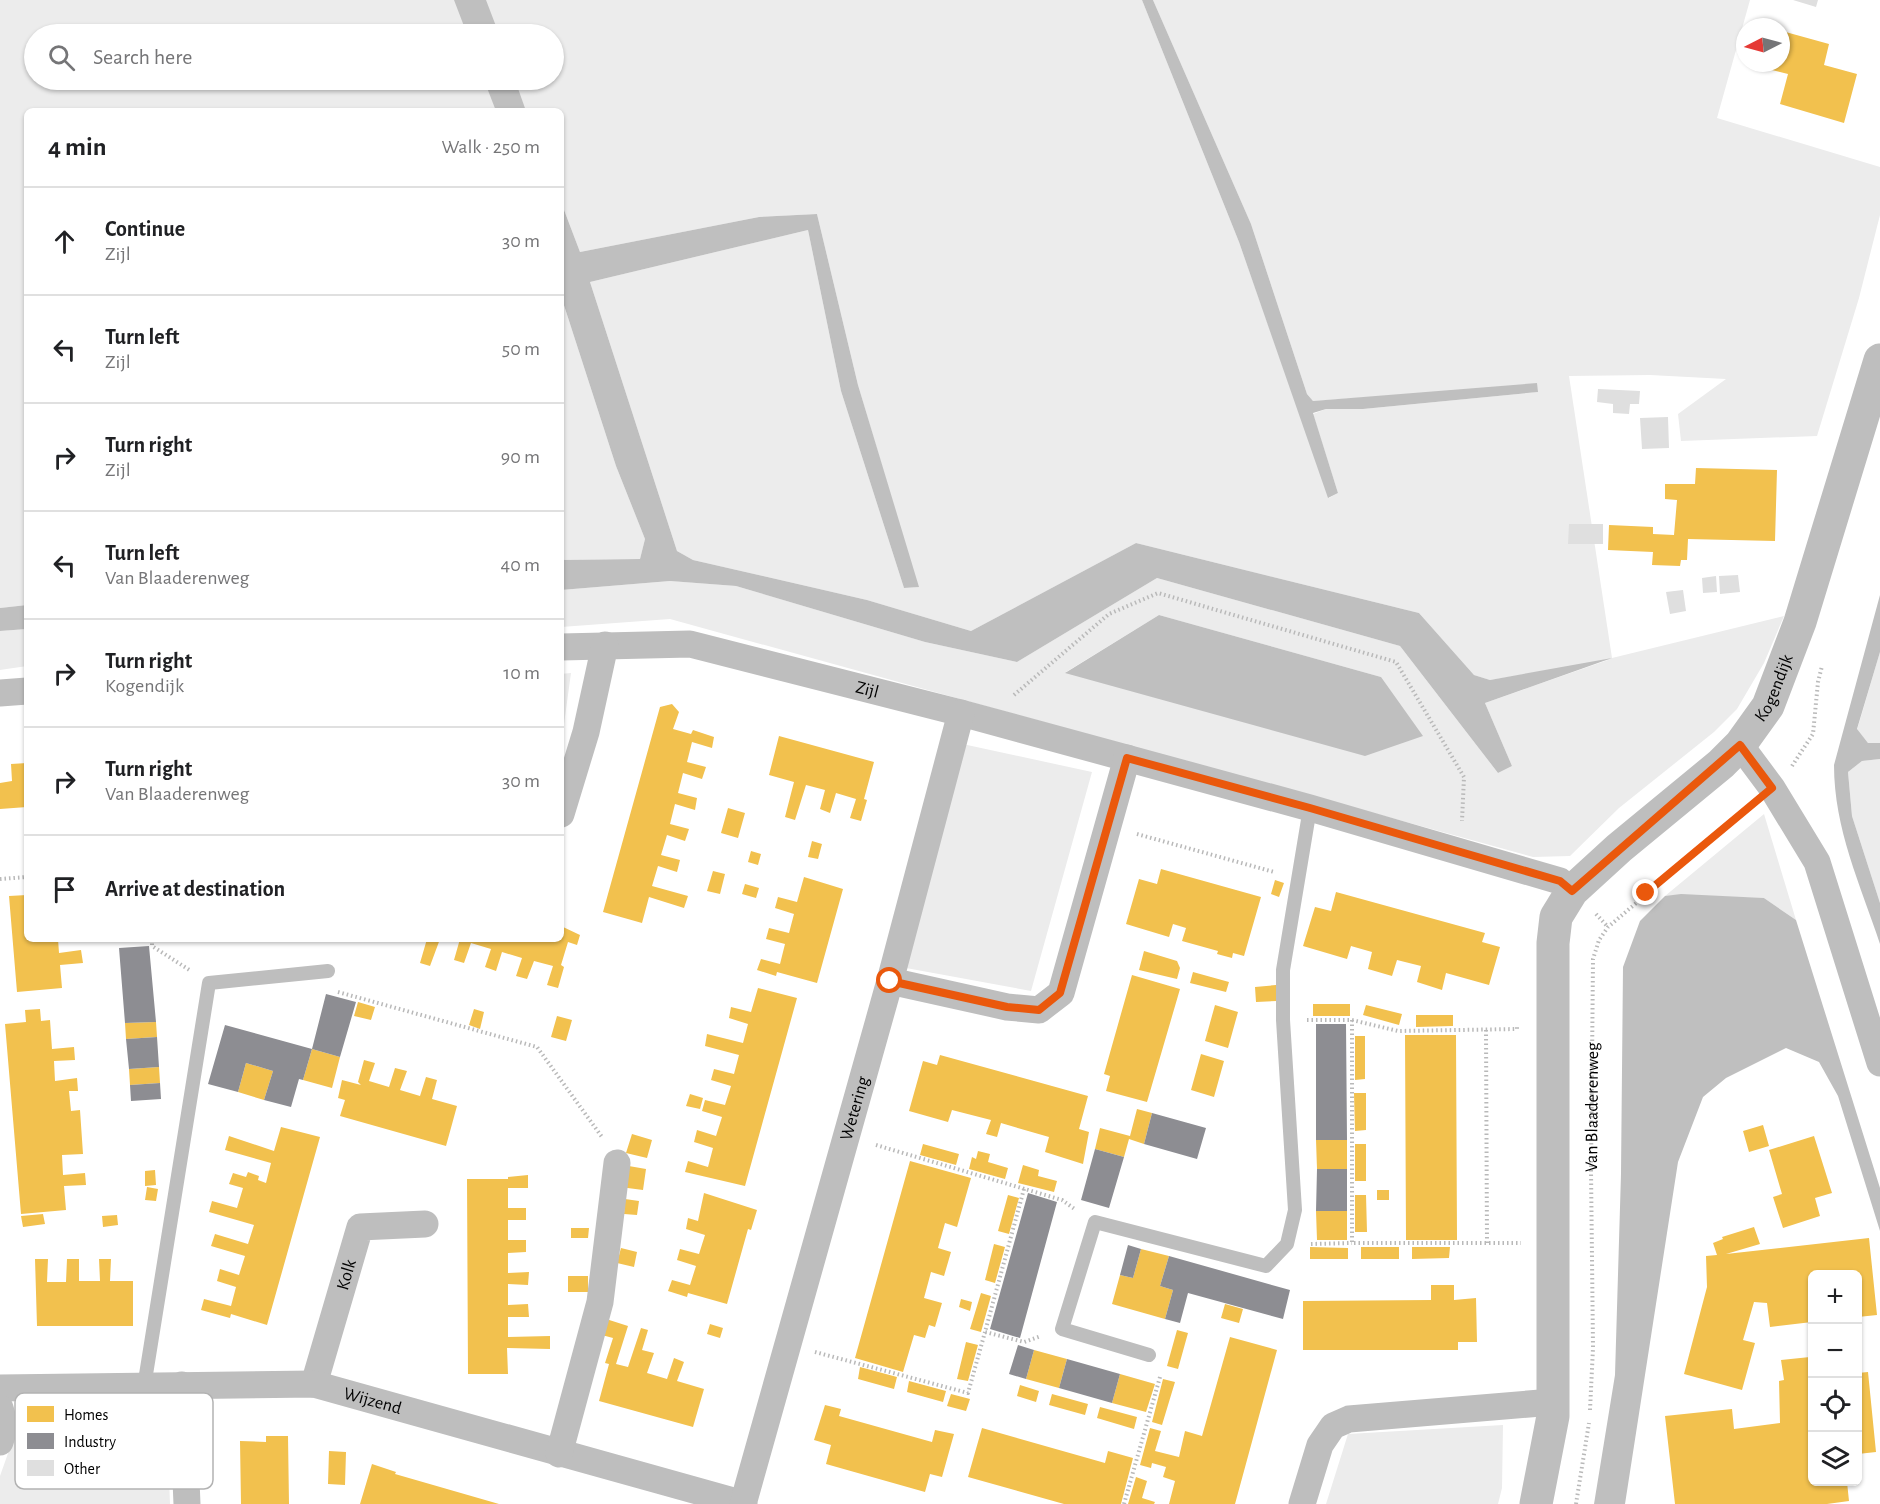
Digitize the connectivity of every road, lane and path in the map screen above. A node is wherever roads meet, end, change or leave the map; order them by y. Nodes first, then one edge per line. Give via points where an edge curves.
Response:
1 (1880, 360) edge
2 (605, 645) junction
3 (564, 647) edge
4 (24, 691) edge
5 (0, 693) edge
6 (972, 716) junction
7 (1740, 745) junction
8 (1127, 758) junction
9 (1772, 788) junction
10 (564, 804) edge
11 (1310, 808) junction
12 (1108, 826) junction
13 (1461, 852) junction
14 (24, 877) edge
15 (0, 879) edge
16 (1298, 879) junction
17 (1572, 891) junction
18 (152, 942) edge
19 (328, 971) joint
20 (890, 981) junction
21 (209, 983) junction
22 (1518, 1018) dead end
23 (1283, 1020) junction
24 (1352, 1020) junction
25 (1486, 1030) junction
26 (1880, 1063) edge
27 (846, 1137) junction
28 (617, 1163) joint
29 (1023, 1189) junction
30 (1095, 1222) junction
31 (425, 1224) dead end
32 (1553, 1242) junction
33 (1352, 1243) junction
34 (1287, 1244) junction
35 (1487, 1244) junction
36 (1063, 1330) junction
37 (985, 1332) junction
38 (788, 1345) junction
39 (1149, 1355) joint
40 (314, 1384) junction
41 (182, 1385) junction
42 (144, 1387) junction
43 (0, 1388) edge
44 (182, 1393) edge
45 (1553, 1402) junction
46 (0, 1408) edge
47 (0, 1442) edge
48 (558, 1454) junction
49 (187, 1489) edge
50 (188, 1504) edge
51 (743, 1504) edge
52 (1124, 1504) edge
53 (1302, 1504) edge
54 (1536, 1504) edge
55 (1576, 1504) edge

1 - 7 street, Kogendijk via 1800,622 1768,706
2 - 3 street, Zijl
2 - 6 street, Zijl via 690,644
2 - 10 street via 586,732
4 - 5 street
6 - 8 street, Zijl
6 - 13 path via 1032,682 1109,614 1158,593 1396,662 1464,777
6 - 20 street, Wetering
7 - 9 street
7 - 17 street
8 - 11 street, Zijl
8 - 12 street
9 - 26 street via 1817,862
9 - 55 path, Van Blaaderenweg via 1608,927 1593,959 1593,1348 1588,1444
11 - 13 street, Zijl
11 - 16 lane
12 - 16 path
12 - 20 street via 1060,993 1039,1010 1007,1007
13 - 17 street, Zijl via 1560,881
14 - 15 path
16 - 23 lane via 1282,970
17 - 32 street via 1556,917 1553,943
18 - 21 path via 152,946
19 - 21 lane
19 - 28 path via 335,991 537,1047
20 - 27 street, Wetering
21 - 42 lane
22 - 25 path via 1517,1029
23 - 24 path
23 - 34 lane via 1295,1210
24 - 25 path via 1398,1031
24 - 33 path
25 - 35 path
27 - 29 path
27 - 38 street, Wetering
28 - 48 street via 600,1302
29 - 30 path via 1062,1200
29 - 37 path
30 - 34 lane via 1266,1266
30 - 36 lane
31 - 40 street, Kolk via 360,1227
32 - 35 path
32 - 45 street
33 - 34 path
33 - 35 path
36 - 37 path via 1024,1342
36 - 39 lane
37 - 38 path via 968,1393
38 - 51 street, Wetering
39 - 52 path via 1161,1374
40 - 41 street, Wijzend
40 - 48 street, Wijzend
41 - 42 street, Wijzend
41 - 44 street
42 - 43 street, Wijzend
45 - 53 street via 1349,1419 1333,1426 1320,1445
45 - 54 street
46 - 47 street via 5,1426
48 - 51 street, Wijzend
49 - 50 street

